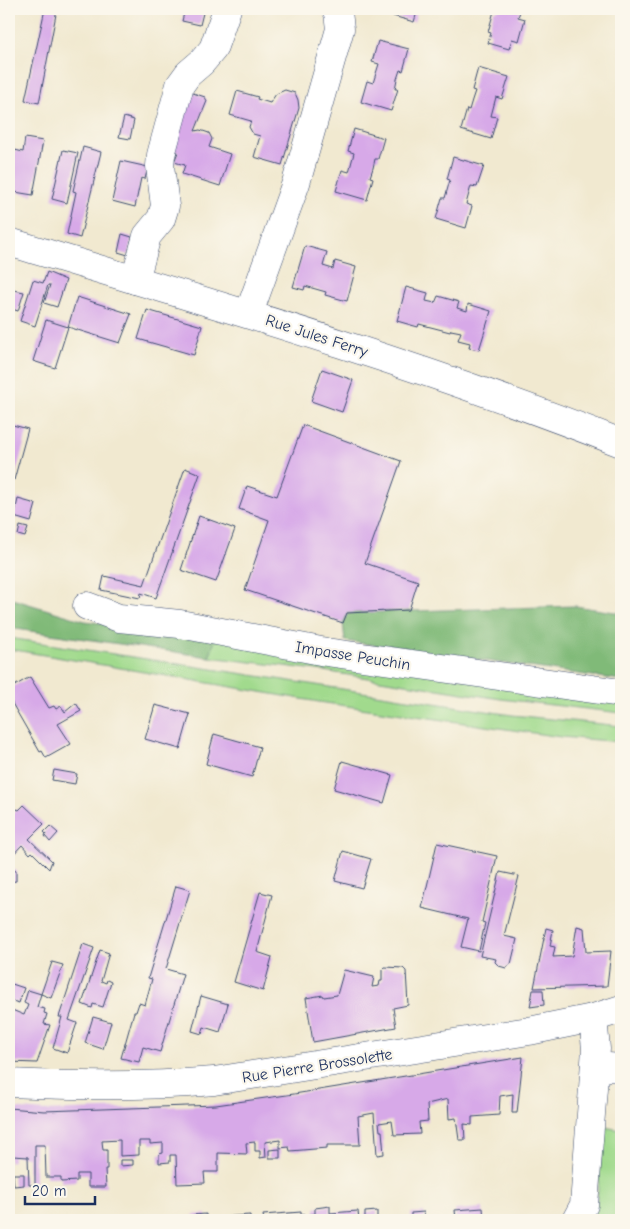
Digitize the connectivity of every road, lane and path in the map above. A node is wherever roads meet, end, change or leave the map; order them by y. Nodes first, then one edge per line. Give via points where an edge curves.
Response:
1 (227, 9) edge
2 (336, 9) edge
3 (9, 242) edge
4 (135, 280) junction
5 (249, 314) junction
6 (621, 442) edge
7 (87, 606) dead end
8 (621, 693) edge
9 (621, 1009) edge
10 (593, 1018) junction
11 (608, 1067) edge
12 (9, 1083) edge
13 (576, 1220) edge

1 - 4 street via 212,49 180,85 161,155 165,206 161,219 147,236
2 - 5 street via 340,29 296,183
3 - 4 street, Rue Jules Ferry
4 - 5 street, Rue Jules Ferry
5 - 6 street, Rue Jules Ferry via 392,359
7 - 8 street, Impasse Peuchin via 119,618 180,624 326,652
9 - 10 street, Rue Pierre Brossolette
10 - 11 street via 596,1049
10 - 12 street, Rue Pierre Brossolette via 214,1082 175,1085
11 - 13 street via 584,1205

